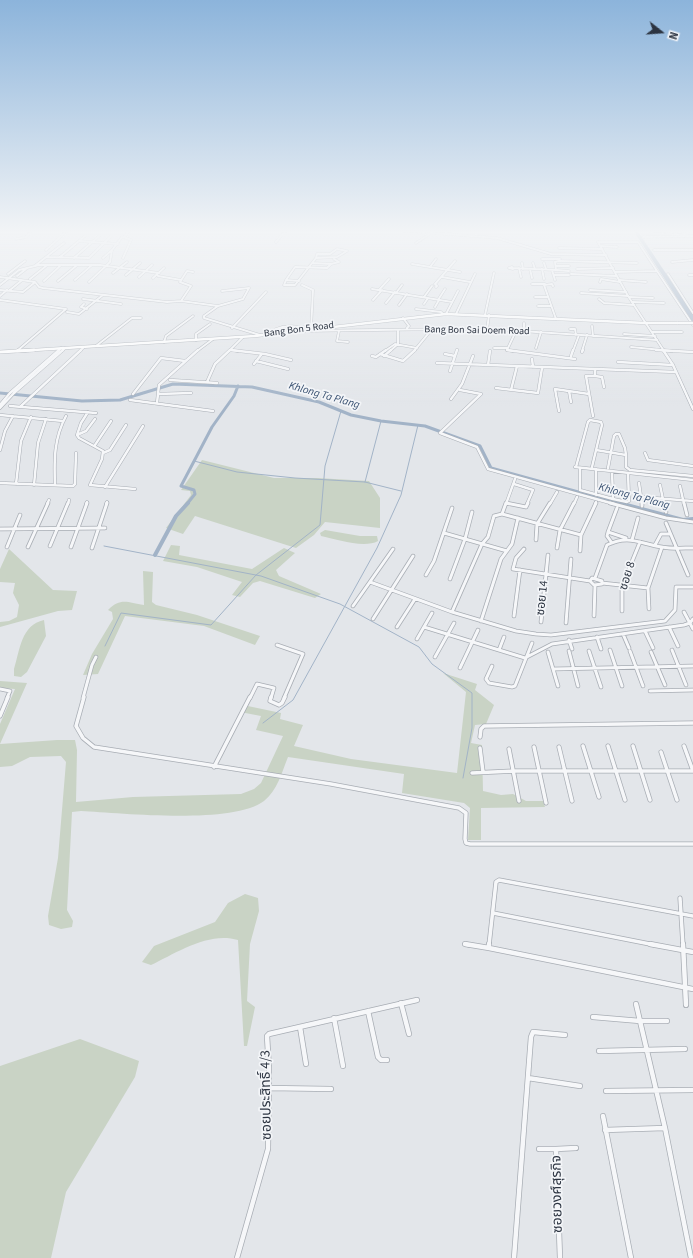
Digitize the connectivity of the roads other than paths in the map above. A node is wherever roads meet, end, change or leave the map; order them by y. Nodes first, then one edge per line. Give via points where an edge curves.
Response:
1 (27, 289) edge
2 (54, 289) edge
3 (190, 289) edge
4 (243, 289) edge
5 (249, 289) edge
6 (311, 289) edge
7 (372, 289) dead end
8 (398, 289) edge
9 (430, 289) edge
10 (445, 289) dead end
11 (467, 289) edge
12 (491, 289) edge
13 (546, 289) edge
14 (624, 289) edge
15 (0, 290) edge
16 (9, 290) junction
17 (381, 290) junction
18 (590, 290) dead end
19 (671, 290) joint
20 (678, 290) joint
21 (222, 291) dead end
22 (458, 291) dead end
23 (266, 292) dead end
24 (395, 292) junction
25 (626, 292) junction
26 (581, 293) dead end
27 (407, 294) junction
28 (103, 295) junction
29 (0, 296) edge
30 (548, 296) junction
31 (424, 297) junction
32 (535, 297) dead end
33 (629, 297) junction
34 (428, 298) junction
35 (653, 298) dead end
36 (83, 299) dead end
37 (599, 299) dead end
38 (0, 300) edge
39 (97, 300) junction
40 (374, 300) dead end
41 (439, 300) junction
42 (182, 301) junction
43 (452, 302) junction
44 (664, 302) dead end
45 (386, 303) dead end
46 (84, 304) dead end
47 (121, 304) dead end
48 (424, 304) dead end
49 (633, 304) junction
50 (399, 305) dead end
51 (218, 306) junction
52 (538, 306) dead end
53 (551, 306) junction
54 (434, 307) dead end
55 (87, 309) junction
56 (416, 309) dead end
57 (66, 312) junction
58 (693, 313) edge
59 (444, 314) junction
60 (456, 314) junction
61 (487, 315) junction
62 (193, 316) dead end
63 (141, 318) dead end
64 (403, 318) junction
65 (556, 318) junction
66 (524, 323) dead end
67 (646, 323) junction
68 (210, 324) dead end
69 (693, 324) edge
70 (592, 326) dead end
71 (232, 328) junction
72 (311, 328) junction
73 (407, 328) dead end
74 (570, 329) dead end
75 (398, 330) junction
76 (432, 330) junction
77 (487, 330) junction
78 (296, 331) junction
79 (339, 331) junction
80 (516, 331) junction
81 (524, 331) junction
82 (541, 332) junction
83 (652, 332) junction
84 (682, 332) dead end
85 (277, 333) junction
86 (624, 334) dead end
87 (260, 335) junction
88 (577, 335) junction
89 (586, 335) junction
90 (593, 336) junction
91 (655, 336) junction
92 (243, 337) junction
93 (213, 339) junction
94 (196, 340) junction
95 (657, 340) junction
96 (164, 342) junction
97 (348, 342) dead end
98 (398, 344) junction
99 (96, 346) junction
100 (84, 347) junction
101 (631, 347) dead end
102 (63, 348) junction
103 (417, 348) junction
104 (494, 348) dead end
105 (507, 348) junction
106 (536, 348) dead end
107 (230, 350) junction
108 (457, 350) dead end
109 (17, 351) junction
110 (490, 351) dead end
111 (664, 351) junction
112 (0, 352) edge
113 (582, 352) dead end
114 (693, 352) edge
115 (380, 354) junction
116 (445, 354) dead end
117 (261, 355) junction
118 (372, 356) dead end
119 (384, 356) junction
120 (455, 356) junction
121 (474, 356) dead end
122 (571, 356) dead end
123 (532, 359) dead end
124 (575, 359) dead end
125 (291, 360) dead end
126 (185, 361) junction
127 (256, 361) junction
128 (618, 362) dead end
129 (437, 363) dead end
130 (254, 364) dead end
131 (453, 364) junction
132 (471, 365) junction
133 (488, 365) junction
134 (673, 365) junction
135 (517, 366) junction
136 (533, 367) junction
137 (542, 368) junction
138 (288, 369) dead end
139 (595, 370) junction
140 (450, 371) dead end
141 (676, 372) junction
142 (595, 376) junction
143 (170, 380) dead end
144 (206, 382) junction
145 (217, 383) dead end
146 (604, 387) dead end
147 (496, 388) dead end
148 (460, 390) junction
149 (511, 390) junction
150 (569, 391) junction
151 (158, 392) junction
152 (191, 392) dead end
153 (133, 394) dead end
154 (589, 394) junction
155 (451, 399) dead end
156 (130, 400) dead end
157 (5, 401) junction
158 (571, 402) dead end
159 (157, 403) junction
160 (692, 403) edge
161 (0, 405) edge
162 (10, 406) dead end
163 (21, 406) junction
164 (0, 408) edge
165 (693, 409) edge
166 (213, 411) dead end
167 (559, 411) dead end
168 (88, 412) junction
169 (96, 413) dead end
170 (0, 415) edge
171 (13, 416) junction
172 (66, 416) dead end
173 (593, 416) dead end
174 (31, 417) junction
175 (46, 419) junction
176 (95, 419) dead end
177 (63, 421) junction
178 (111, 421) dead end
179 (126, 425) dead end
180 (143, 426) dead end
181 (77, 435) junction
182 (95, 445) junction
183 (0, 450) edge
184 (596, 450) junction
185 (611, 452) junction
186 (76, 453) dead end
187 (103, 453) junction
188 (646, 453) dead end
189 (626, 455) junction
190 (693, 466) edge
191 (577, 467) junction
192 (592, 467) dead end
193 (608, 468) dead end
194 (596, 469) junction
195 (612, 471) junction
196 (628, 473) junction
197 (693, 476) edge
198 (515, 479) dead end
199 (693, 480) edge
200 (639, 483) dead end
201 (0, 484) edge
202 (16, 484) junction
203 (514, 484) junction
204 (34, 485) junction
205 (55, 485) junction
206 (660, 485) dead end
207 (680, 486) dead end
208 (105, 488) junction
209 (135, 489) dead end
210 (557, 492) dead end
211 (596, 495) junction
212 (577, 497) dead end
213 (641, 497) junction
214 (613, 499) junction
215 (663, 499) junction
216 (49, 500) dead end
217 (69, 500) dead end
218 (684, 500) junction
219 (693, 501) edge
220 (88, 502) dead end
221 (107, 502) dead end
222 (596, 502) dead end
223 (506, 503) junction
224 (642, 506) dead end
225 (452, 508) dead end
226 (617, 508) dead end
227 (472, 512) dead end
228 (666, 512) dead end
229 (502, 514) junction
230 (20, 515) dead end
231 (687, 515) dead end
232 (518, 518) junction
233 (638, 518) dead end
234 (666, 523) dead end
235 (537, 524) junction
236 (693, 524) edge
237 (57, 528) junction
238 (78, 528) junction
239 (97, 528) junction
240 (105, 528) dead end
241 (0, 529) edge
242 (14, 529) junction
243 (36, 529) junction
244 (560, 530) junction
245 (608, 532) junction
246 (444, 533) junction
247 (670, 534) junction
248 (580, 535) junction
249 (465, 539) junction
250 (628, 539) junction
251 (536, 540) dead end
252 (632, 540) junction
253 (640, 542) junction
254 (612, 543) junction
255 (482, 544) junction
256 (655, 545) junction
257 (50, 546) dead end
258 (7, 547) dead end
259 (28, 547) dead end
260 (71, 547) dead end
261 (662, 547) junction
262 (92, 548) dead end
263 (524, 548) dead end
264 (558, 548) dead end
265 (678, 548) junction
266 (693, 548) edge
267 (393, 549) dead end
268 (507, 550) junction
269 (580, 550) dead end
270 (548, 555) dead end
271 (413, 556) dead end
272 (571, 559) dead end
273 (520, 570) junction
274 (545, 574) junction
275 (426, 575) dead end
276 (688, 575) dead end
277 (569, 578) junction
278 (595, 578) junction
279 (450, 580) dead end
280 (590, 581) junction
281 (370, 582) junction
282 (602, 583) junction
283 (595, 586) junction
284 (622, 586) junction
285 (693, 587) edge
286 (648, 588) junction
287 (391, 590) junction
288 (415, 599) junction
289 (353, 606) dead end
290 (650, 609) dead end
291 (622, 611) dead end
292 (452, 612) junction
293 (684, 612) dead end
294 (432, 613) dead end
295 (514, 616) dead end
296 (594, 616) dead end
297 (373, 619) dead end
298 (693, 619) edge
299 (481, 621) junction
300 (454, 622) dead end
301 (541, 622) dead end
302 (566, 623) dead end
303 (690, 623) junction
304 (397, 627) dead end
305 (424, 627) junction
306 (669, 627) junction
307 (693, 629) edge
308 (478, 630) dead end
309 (645, 631) junction
310 (448, 634) junction
311 (623, 634) junction
312 (504, 637) dead end
313 (597, 637) junction
314 (417, 639) dead end
315 (569, 640) junction
316 (472, 642) junction
317 (532, 643) dead end
318 (277, 645) dead end
319 (678, 646) dead end
320 (653, 648) dead end
321 (601, 649) dead end
322 (499, 650) junction
323 (589, 650) dead end
324 (610, 650) dead end
325 (672, 650) dead end
326 (548, 652) dead end
327 (651, 652) dead end
328 (96, 657) dead end
329 (436, 658) dead end
330 (525, 658) junction
331 (492, 666) dead end
332 (693, 666) edge
333 (637, 667) junction
334 (658, 667) junction
335 (678, 667) junction
336 (460, 668) dead end
337 (574, 668) junction
338 (594, 668) junction
339 (616, 668) junction
340 (553, 669) junction
341 (686, 685) dead end
342 (558, 686) dead end
343 (578, 686) dead end
344 (622, 686) dead end
345 (643, 686) dead end
346 (665, 686) dead end
347 (601, 687) dead end
348 (0, 690) edge
349 (693, 690) edge
350 (650, 691) dead end
351 (0, 716) edge
352 (693, 722) edge
353 (480, 737) dead end
354 (583, 746) dead end
355 (608, 746) dead end
356 (633, 746) dead end
357 (684, 746) dead end
358 (534, 747) dead end
359 (559, 747) dead end
360 (480, 748) dead end
361 (509, 748) dead end
362 (660, 752) dead end
363 (214, 767) junction
364 (641, 770) junction
365 (514, 771) junction
366 (539, 771) junction
367 (565, 771) junction
368 (590, 771) junction
369 (615, 771) junction
370 (667, 771) junction
371 (693, 771) edge
372 (483, 772) junction
373 (472, 773) dead end
374 (599, 797) dead end
375 (625, 800) dead end
376 (650, 800) dead end
377 (677, 800) dead end
378 (519, 801) dead end
379 (572, 801) dead end
380 (546, 803) dead end
381 (693, 844) edge
382 (680, 898) dead end
383 (493, 913) junction
384 (681, 914) junction
385 (693, 916) edge
386 (465, 944) dead end
387 (489, 948) junction
388 (682, 950) junction
389 (693, 952) edge
390 (685, 987) junction
391 (693, 989) edge
392 (417, 1000) dead end
393 (401, 1003) junction
394 (636, 1004) dead end
395 (686, 1005) dead end
396 (368, 1011) junction
397 (593, 1017) dead end
398 (334, 1018) junction
399 (640, 1021) junction
400 (667, 1021) dead end
401 (300, 1026) junction
402 (409, 1034) dead end
403 (565, 1035) dead end
404 (647, 1049) junction
405 (685, 1049) dead end
406 (599, 1050) dead end
407 (387, 1060) dead end
408 (306, 1064) dead end
409 (343, 1066) dead end
410 (528, 1078) junction
411 (580, 1086) dead end
412 (269, 1088) junction
413 (331, 1089) dead end
414 (656, 1090) junction
415 (693, 1090) edge
416 (606, 1091) dead end
417 (603, 1116) dead end
418 (665, 1128) junction
419 (605, 1130) junction
420 (576, 1148) dead end
421 (539, 1149) dead end
422 (556, 1149) junction
423 (692, 1250) edge
424 (237, 1258) edge
425 (514, 1258) edge
426 (560, 1258) edge
427 (631, 1258) edge
428 (691, 1258) edge

1 - 16 street via 23,292
2 - 28 street
3 - 42 street
4 - 21 street
5 - 51 street via 243,298
6 - 72 street
7 - 17 street
8 - 24 street
9 - 31 street
10 - 41 street
11 - 60 street
12 - 61 street
13 - 30 street
14 - 25 street
15 - 16 street
16 - 29 street
17 - 24 street
17 - 40 street
18 - 25 street
19 - 20 street
19 - 69 street
20 - 58 street
22 - 43 street
23 - 71 street
24 - 27 street
24 - 45 street
25 - 33 street
26 - 33 street
27 - 31 street
27 - 50 street
28 - 39 street
28 - 42 street via 167,302
30 - 32 street
30 - 53 street
31 - 34 street
33 - 35 street
33 - 49 street
34 - 41 street
34 - 48 street
36 - 39 street
37 - 49 street via 604,303
38 - 57 street via 66,309
39 - 47 street
39 - 55 street
41 - 43 street
41 - 54 street
42 - 51 street
43 - 59 street
44 - 49 street
46 - 55 street via 81,307
49 - 67 street
51 - 71 street via 203,318
52 - 53 street
53 - 65 street
55 - 57 street via 79,314
56 - 59 street
57 - 109 street
59 - 60 main road, Bang Bon 5 Road
59 - 64 main road, Bang Bon 5 Road
60 - 61 main road, Bang Bon 5 Road
61 - 65 main road, Bang Bon 5 Road
61 - 77 street
62 - 96 street via 166,336
63 - 99 street via 132,318
64 - 72 main road, Bang Bon 5 Road
64 - 73 street via 409,326
65 - 67 main road, Bang Bon 5 Road
66 - 81 street
67 - 69 main road, Bang Bon 5 Road, bridge
67 - 83 street
68 - 94 street via 196,334
70 - 90 street
71 - 87 street
72 - 78 main road, Bang Bon 5 Road
72 - 85 street via 281,327 276,329
74 - 88 street via 575,329
75 - 76 street, Bang Bon Sai Doem Road
75 - 79 street, Bang Bon Sai Doem Road
75 - 98 street
76 - 77 street, Bang Bon Sai Doem Road
76 - 103 street
77 - 80 street, Bang Bon Sai Doem Road
78 - 79 street, Bang Bon Sai Doem Road
78 - 85 main road, Bang Bon 5 Road
79 - 97 street via 336,341
80 - 81 street, Bang Bon Sai Doem Road
80 - 105 street
81 - 82 street, Bang Bon Sai Doem Road
82 - 88 street, Bang Bon Sai Doem Road
82 - 106 street
83 - 84 street
83 - 91 street
85 - 87 main road, Bang Bon 5 Road
86 - 91 street
87 - 92 main road, Bang Bon 5 Road
88 - 89 street, Bang Bon Sai Doem Road
88 - 122 street
89 - 90 street, Bang Bon Sai Doem Road
89 - 113 street
90 - 95 street, Bang Bon Sai Doem Road
91 - 95 street
92 - 93 main road, Bang Bon 5 Road
92 - 107 street
93 - 94 main road, Bang Bon 5 Road
93 - 126 street
94 - 96 main road, Bang Bon 5 Road
95 - 111 street
96 - 99 main road, Bang Bon 5 Road
98 - 103 street
98 - 115 street
98 - 119 street
99 - 100 main road, Bang Bon 5 Road
100 - 102 main road, Bang Bon 5 Road
100 - 163 street
101 - 111 street
102 - 109 main road, Bang Bon 5 Road
102 - 157 street
103 - 119 street via 403,362
104 - 105 street
105 - 124 street
107 - 117 street
107 - 144 street via 216,364
108 - 120 street
109 - 112 main road, Bang Bon 5 Road
110 - 133 street
111 - 114 street
111 - 134 street
115 - 118 street
115 - 119 street
116 - 120 street
117 - 125 street
117 - 127 street
120 - 131 street
121 - 132 street
123 - 136 street
126 - 151 street via 159,385
126 - 153 street via 161,358
127 - 130 street
127 - 138 street
128 - 134 street
129 - 131 street
131 - 132 street
131 - 140 street
132 - 133 street
132 - 148 street
133 - 135 street
134 - 141 street
135 - 136 street
135 - 149 street
136 - 137 street
137 - 139 street
137 - 149 street via 538,393
139 - 141 street
139 - 142 street
141 - 160 street
142 - 146 street via 602,377
142 - 154 street via 586,376
143 - 144 street
144 - 145 street
147 - 149 street
148 - 155 street
148 - 236 street via 481,394 441,432 477,447 489,470
150 - 154 street
150 - 158 street
150 - 167 street via 555,389
151 - 152 street
151 - 159 street
154 - 173 street
156 - 159 street
157 - 161 street
157 - 164 street
159 - 166 street
160 - 165 street
162 - 163 street
163 - 168 street
168 - 169 street
168 - 181 street via 79,426
170 - 171 street
171 - 174 street
171 - 183 street via 5,431
172 - 177 street
174 - 175 street
174 - 202 street via 21,441
175 - 177 street
175 - 204 street via 38,437
176 - 181 street via 86,431
177 - 205 street via 55,449
178 - 182 street
179 - 187 street via 110,450
180 - 208 street
181 - 182 street via 84,442
182 - 187 street
184 - 185 street
184 - 191 street via 602,423 589,420
184 - 192 street
185 - 189 street
185 - 189 street via 614,436 618,434
185 - 193 street
186 - 205 street via 75,484
187 - 208 street via 104,456 90,485
188 - 190 street via 648,460
189 - 197 street via 626,467 630,470
191 - 194 street
191 - 211 street via 580,489
194 - 195 street
194 - 211 street
195 - 196 street
195 - 214 street
196 - 199 street
196 - 214 street via 629,501
198 - 203 street
200 - 213 street
201 - 202 street
202 - 204 street
203 - 223 street
203 - 223 street via 534,490 526,507
204 - 205 street
206 - 215 street
207 - 218 street
208 - 209 street
210 - 235 street
211 - 214 street
212 - 244 street
213 - 215 street
213 - 224 street
215 - 218 street
215 - 228 street
216 - 243 street
217 - 237 street
218 - 219 street
218 - 231 street
220 - 238 street
221 - 239 street
222 - 248 street
223 - 229 street
225 - 246 street
226 - 245 street
227 - 249 street
229 - 232 street
229 - 255 street via 494,516 488,537
230 - 242 street
232 - 235 street
232 - 268 street via 512,544
233 - 252 street
234 - 247 street
235 - 244 street
235 - 251 street
237 - 238 street
237 - 243 street
237 - 257 street
238 - 239 street
238 - 260 street
239 - 240 street
239 - 262 street
241 - 242 street
242 - 243 street
242 - 258 street
243 - 259 street
244 - 248 street
244 - 264 street
245 - 250 street
245 - 254 street via 607,536
246 - 249 street
246 - 275 street
247 - 256 street via 661,534
247 - 265 street
248 - 269 street
249 - 255 street
249 - 279 street
250 - 252 street
250 - 254 street
252 - 253 street
253 - 256 street
253 - 284 street, ซอย 8
254 - 278 street via 607,545
255 - 268 street
255 - 292 street
256 - 261 street
261 - 265 street
261 - 286 street
263 - 273 street via 516,558 513,569
265 - 266 street
265 - 276 street
267 - 281 street
268 - 299 street via 501,559
270 - 274 street, ซอย 14
271 - 287 street
272 - 277 street
273 - 274 street
273 - 295 street
274 - 277 street
274 - 301 street, ซอย 14
277 - 280 street
277 - 302 street
278 - 280 street
278 - 282 street
280 - 283 street
281 - 287 street
281 - 289 street
282 - 283 street
282 - 284 street
283 - 296 street
284 - 286 street
284 - 291 street, ซอย 8
285 - 299 street via 676,587 676,608 673,616 665,621 551,636 516,631
286 - 290 street
287 - 288 street
287 - 297 street
288 - 292 street
288 - 304 street
292 - 299 street
293 - 303 street
294 - 305 street
298 - 303 street
300 - 310 street
303 - 306 street
303 - 307 street
305 - 310 street
305 - 314 street
306 - 309 street
306 - 319 street
308 - 316 street
309 - 311 street
309 - 320 street
310 - 316 street
310 - 329 street
311 - 313 street
311 - 333 street
312 - 322 street
313 - 315 street
313 - 321 street
315 - 330 street via 547,646
315 - 337 street
316 - 322 street
316 - 336 street
317 - 330 street
318 - 363 street via 303,654 282,703 271,703 274,688 257,684
322 - 330 street
323 - 338 street
324 - 339 street
325 - 335 street
326 - 340 street
327 - 334 street
328 - 363 street via 76,726 90,745
330 - 331 street via 516,684 512,687 487,681
332 - 335 street
333 - 334 street
333 - 339 street
333 - 345 street
334 - 335 street
334 - 346 street
335 - 341 street
337 - 338 street
337 - 340 street
337 - 343 street
338 - 339 street
338 - 347 street
339 - 344 street
340 - 342 street
348 - 351 street via 10,690
349 - 350 street
352 - 353 street via 484,726
354 - 368 street
355 - 369 street
356 - 364 street
357 - 371 street
358 - 366 street
359 - 367 street
360 - 372 street
361 - 365 street
362 - 370 street
363 - 381 street via 331,784 459,808 466,813 465,839 466,843 470,844
364 - 369 street
364 - 370 street
364 - 376 street
365 - 366 street
365 - 372 street
365 - 378 street
366 - 367 street
366 - 380 street
367 - 368 street
367 - 379 street
368 - 369 street
368 - 374 street
369 - 375 street
370 - 371 street
370 - 377 street
372 - 373 street
382 - 384 street
383 - 384 street via 496,882 499,880
383 - 387 street
383 - 388 street
384 - 385 street
384 - 388 street
386 - 387 street
387 - 390 street
388 - 389 street
388 - 390 street
390 - 391 street
390 - 395 street
392 - 393 street, ซอยประสิทธิ์ 4/3
393 - 396 street, ซอยประสิทธิ์ 4/3
393 - 402 street
394 - 399 street
396 - 398 street, ซอยประสิทธิ์ 4/3
396 - 407 street via 378,1057
397 - 399 street
398 - 401 street, ซอยประสิทธิ์ 4/3
398 - 409 street
399 - 400 street
399 - 404 street
401 - 408 street
401 - 412 street, ซอยประสิทธิ์ 4/3 via 267,1036
403 - 410 street via 533,1032
404 - 405 street
404 - 406 street
404 - 414 street
410 - 411 street
410 - 425 street
412 - 413 street
412 - 424 street, ซอยประสิทธิ์ 4/3 via 267,1154
414 - 415 street
414 - 416 street
414 - 418 street
417 - 419 street
418 - 419 street
418 - 423 street
419 - 427 street
420 - 422 street, ซอยวงศ์สุรกิจ
421 - 422 street
422 - 426 street, ซอยวงศ์สุรกิจ
423 - 428 street

